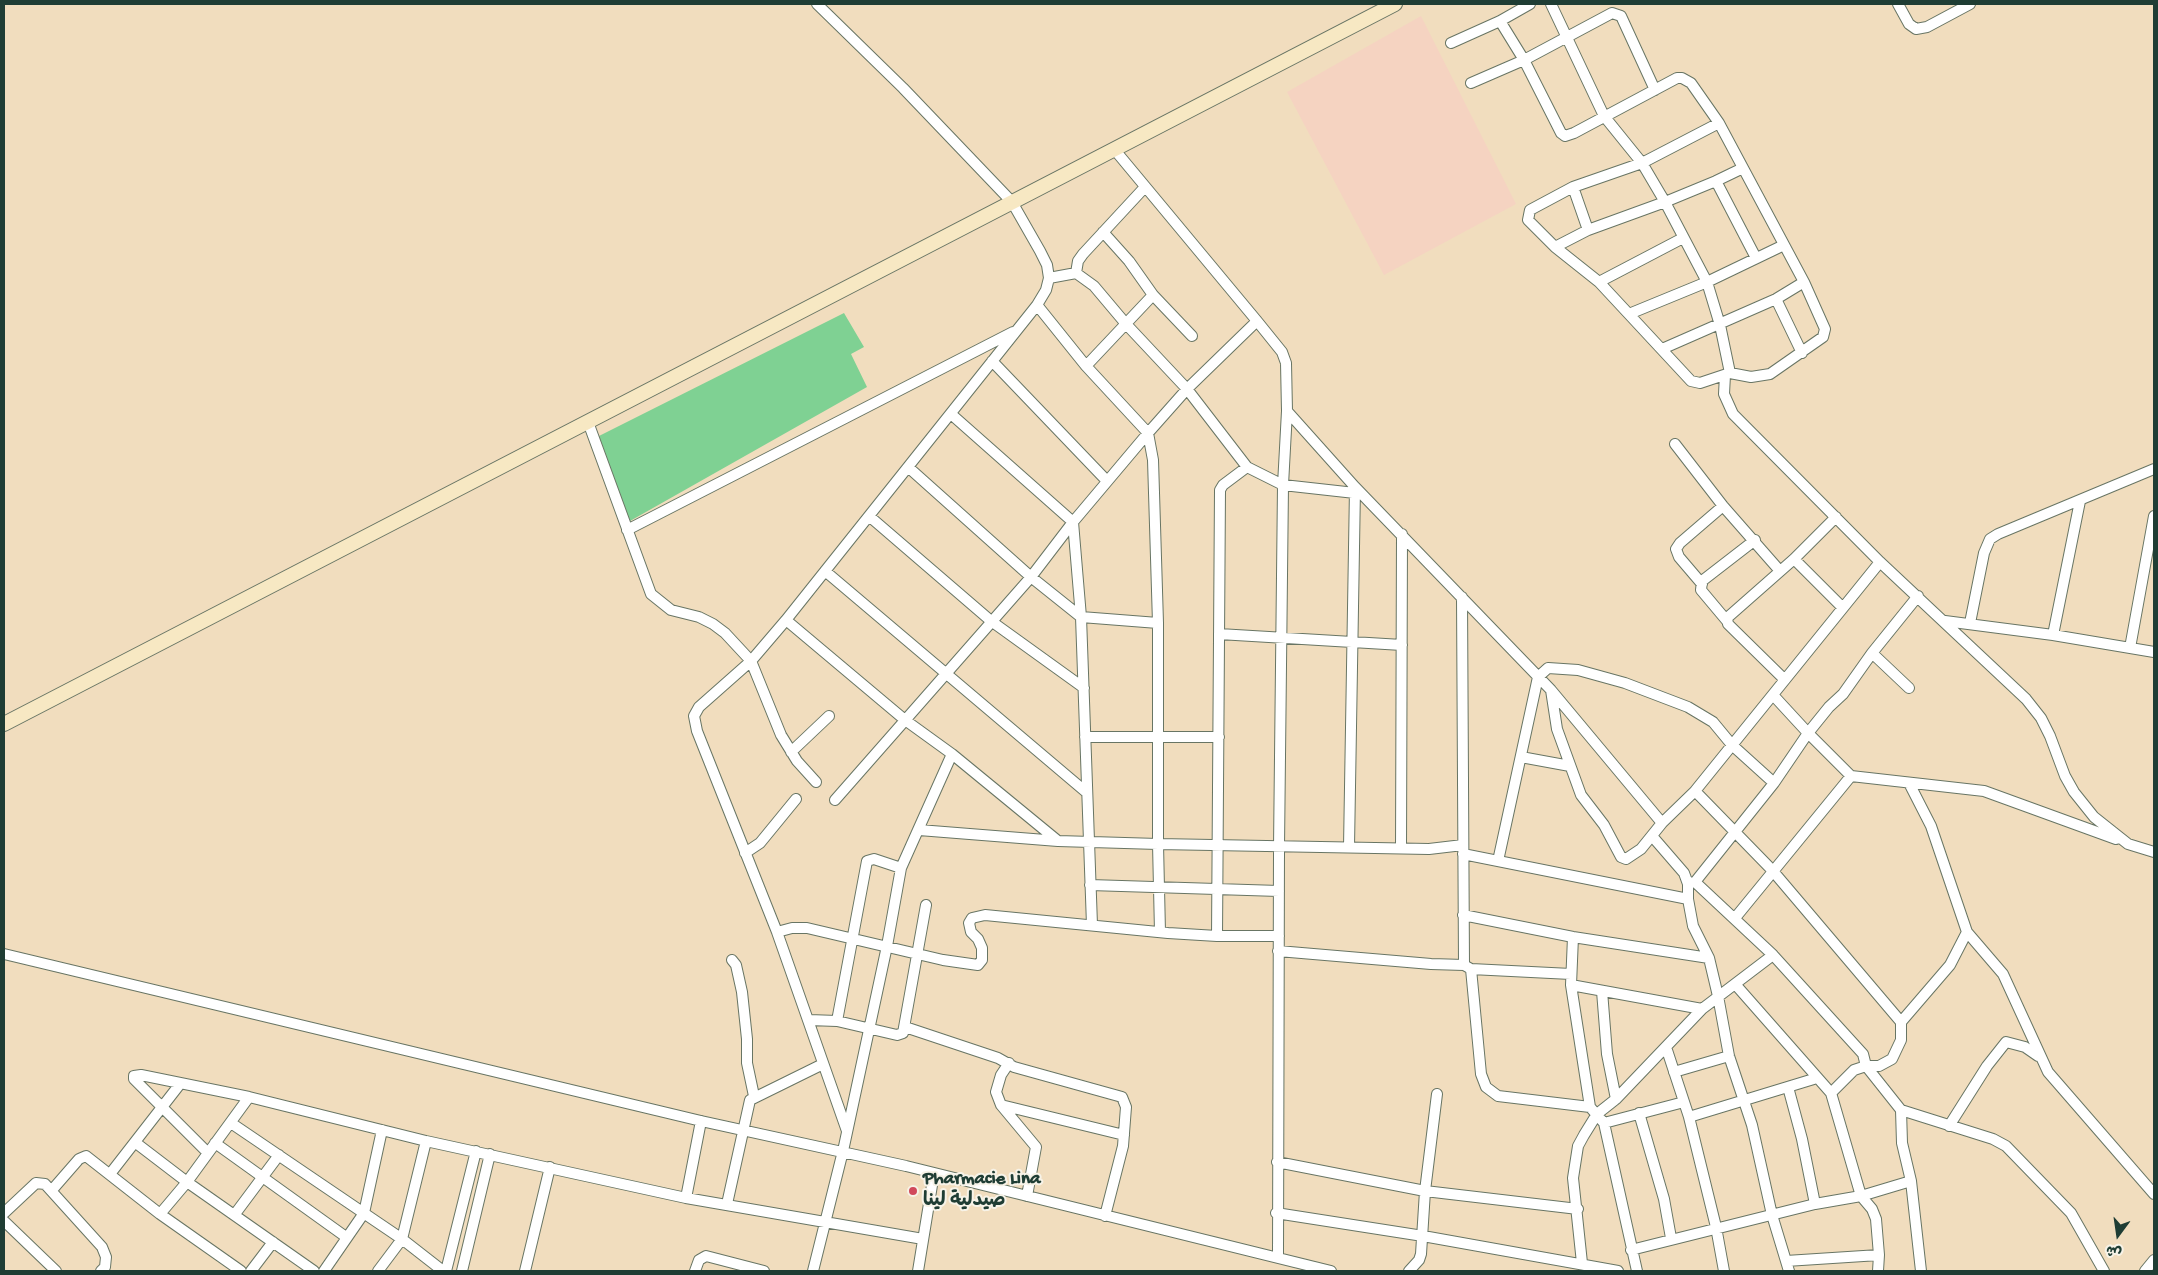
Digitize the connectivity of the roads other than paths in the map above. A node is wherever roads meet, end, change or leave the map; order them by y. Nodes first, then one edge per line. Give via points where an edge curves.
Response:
1 (817, 4) edge
2 (1395, 4) edge
3 (1530, 4) edge
4 (1551, 4) edge
5 (1898, 4) edge
6 (1970, 4) edge
7 (1959, 6) edge
8 (1500, 21) junction
9 (1568, 36) junction
10 (1451, 43) dead end
11 (1524, 60) junction
12 (1471, 83) dead end
13 (1655, 90) junction
14 (1604, 116) junction
15 (1719, 122) junction
16 (1114, 149) junction
17 (1642, 163) junction
18 (1743, 168) junction
19 (1716, 181) junction
20 (1146, 187) junction
21 (1573, 187) junction
22 (1012, 202) junction
23 (1666, 202) junction
24 (1588, 230) junction
25 (1103, 232) junction
26 (1683, 238) junction
27 (1784, 245) junction
28 (1555, 247) junction
29 (1756, 258) junction
30 (1076, 273) junction
31 (1049, 278) junction
32 (1599, 282) junction
33 (1707, 282) junction
34 (1804, 282) junction
35 (1153, 295) junction
36 (1776, 299) junction
37 (1037, 305) junction
38 (1629, 314) junction
39 (1257, 321) junction
40 (1126, 324) junction
41 (1720, 324) junction
42 (1017, 330) junction
43 (1192, 336) dead end
44 (1662, 350) junction
45 (1802, 353) junction
46 (992, 361) junction
47 (1086, 366) junction
48 (1728, 374) junction
49 (1187, 389) junction
50 (1287, 411) junction
51 (950, 414) junction
52 (588, 422) junction
53 (1148, 433) junction
54 (1675, 444) dead end
55 (908, 467) junction
56 (1247, 467) junction
57 (2154, 469) edge
58 (1107, 481) junction
59 (1283, 485) junction
60 (1355, 490) junction
61 (2080, 501) junction
62 (1723, 506) junction
63 (869, 516) junction
64 (2154, 516) edge
65 (1836, 517) junction
66 (1073, 522) junction
67 (626, 530) junction
68 (1402, 534) junction
69 (1755, 540) junction
70 (1794, 559) junction
71 (1880, 562) junction
72 (824, 571) junction
73 (1780, 571) junction
74 (1031, 577) junction
75 (1702, 584) junction
76 (1918, 596) junction
77 (1462, 597) junction
78 (1842, 607) junction
79 (1081, 617) junction
80 (786, 620) junction
81 (991, 621) junction
82 (1727, 621) junction
83 (1945, 621) junction
84 (1158, 623) junction
85 (1970, 623) junction
86 (1220, 634) junction
87 (2053, 635) junction
88 (1281, 638) junction
89 (1351, 642) junction
90 (1402, 645) junction
91 (2130, 648) junction
92 (2154, 652) edge
93 (1872, 653) junction
94 (751, 661) junction
95 (945, 673) junction
96 (1538, 677) junction
97 (1784, 679) junction
98 (1084, 688) junction
99 (1909, 688) dead end
100 (1551, 690) junction
101 (1773, 695) junction
102 (829, 716) dead end
103 (905, 720) junction
104 (4, 724) edge
105 (1808, 733) junction
106 (1085, 737) junction
107 (1158, 737) junction
108 (1219, 738) junction
109 (1732, 745) junction
110 (791, 752) junction
111 (952, 754) junction
112 (1521, 757) junction
113 (1570, 766) junction
114 (1851, 776) junction
115 (816, 782) dead end
116 (1774, 783) junction
117 (1909, 783) junction
118 (1695, 791) junction
119 (1086, 792) junction
120 (796, 799) dead end
121 (835, 800) dead end
122 (1662, 823) junction
123 (918, 830) junction
124 (1734, 833) junction
125 (1652, 836) junction
126 (1058, 841) junction
127 (1087, 842) junction
128 (1158, 844) junction
129 (1218, 844) junction
130 (2128, 844) junction
131 (1279, 846) junction
132 (1349, 847) junction
133 (1401, 848) junction
134 (1463, 849) junction
135 (2154, 852) edge
136 (746, 853) junction
137 (1498, 861) junction
138 (901, 868) junction
139 (1772, 870) junction
140 (1691, 883) junction
141 (1090, 884) junction
142 (1160, 887) junction
143 (1217, 889) junction
144 (1279, 891) junction
145 (1688, 899) junction
146 (926, 905) dead end
147 (1462, 915) junction
148 (1735, 918) junction
149 (1092, 925) junction
150 (776, 932) junction
151 (1160, 932) junction
152 (1968, 932) junction
153 (1217, 936) junction
154 (1279, 936) junction
155 (1574, 937) junction
156 (852, 939) junction
157 (887, 946) junction
158 (1278, 952) junction
159 (4, 954) edge
160 (917, 954) junction
161 (1773, 955) junction
162 (1709, 958) junction
163 (732, 960) dead end
164 (1468, 967) junction
165 (1571, 974) junction
166 (1735, 984) junction
167 (1571, 985) junction
168 (1602, 991) junction
169 (1718, 996) junction
170 (1702, 1010) junction
171 (809, 1020) junction
172 (837, 1021) junction
173 (1901, 1022) junction
174 (868, 1027) junction
175 (905, 1027) junction
176 (1666, 1047) junction
177 (1729, 1056) junction
178 (2039, 1056) junction
179 (1009, 1063) junction
180 (823, 1064) junction
181 (1866, 1066) junction
182 (1674, 1072) junction
183 (1817, 1078) junction
184 (180, 1084) junction
185 (1788, 1086) junction
186 (1831, 1093) junction
187 (1437, 1094) dead end
188 (754, 1096) junction
189 (249, 1097) junction
190 (1616, 1098) junction
191 (1743, 1099) junction
192 (1684, 1102) junction
193 (1001, 1105) junction
194 (162, 1107) junction
195 (1901, 1110) junction
196 (1594, 1111) junction
197 (1639, 1113) junction
198 (1689, 1117) junction
199 (701, 1121) junction
200 (231, 1123) junction
201 (1604, 1123) junction
202 (1949, 1126) junction
203 (382, 1130) junction
204 (744, 1130) junction
205 (847, 1131) junction
206 (1124, 1136) junction
207 (426, 1140) junction
208 (136, 1143) junction
209 (215, 1143) junction
210 (476, 1151) junction
211 (842, 1151) junction
212 (208, 1153) junction
213 (490, 1154) junction
214 (279, 1155) junction
215 (1277, 1162) junction
216 (550, 1167) junction
217 (934, 1173) junction
218 (110, 1174) junction
219 (261, 1178) junction
220 (1911, 1181) junction
221 (187, 1182) junction
222 (52, 1190) junction
223 (1425, 1191) junction
224 (2154, 1194) edge
225 (1027, 1196) junction
226 (1861, 1196) junction
227 (686, 1198) junction
228 (727, 1204) junction
229 (1815, 1204) junction
230 (1578, 1209) junction
231 (4, 1213) edge
232 (364, 1213) junction
233 (160, 1214) junction
234 (235, 1214) junction
235 (1276, 1214) junction
236 (1772, 1215) junction
237 (1105, 1216) junction
238 (4, 1221) edge
239 (825, 1223) junction
240 (1716, 1227) junction
241 (1423, 1236) junction
242 (346, 1237) junction
243 (1671, 1238) junction
244 (402, 1239) junction
245 (924, 1239) junction
246 (273, 1242) junction
247 (1631, 1250) junction
248 (1879, 1255) junction
249 (1278, 1258) junction
250 (2154, 1260) edge
251 (1786, 1261) junction
252 (1582, 1263) junction
253 (236, 1270) edge
254 (56, 1271) edge
255 (101, 1271) edge
256 (251, 1271) edge
257 (314, 1271) edge
258 (324, 1271) edge
259 (378, 1271) edge
260 (444, 1271) edge
261 (462, 1271) edge
262 (525, 1271) edge
263 (696, 1271) edge
264 (764, 1271) edge
265 (813, 1271) edge
266 (918, 1271) edge
267 (1331, 1271) edge
268 (1409, 1271) edge
269 (1618, 1271) edge
270 (1637, 1271) edge
271 (1724, 1271) edge
272 (1789, 1271) edge
273 (1878, 1271) edge
274 (1921, 1271) edge
275 (2104, 1271) edge
276 (2145, 1271) edge

1 - 22 street
2 - 16 street
3 - 8 street
4 - 9 street
5 - 7 street via 1909,24 1916,29 1927,27
6 - 7 street
8 - 10 street
8 - 11 street
9 - 11 street
9 - 13 street via 1612,12 1617,13
9 - 14 street
11 - 12 street
11 - 14 street via 1561,133 1568,136
13 - 14 street
13 - 15 street via 1677,78 1687,80
14 - 17 street
15 - 17 street
15 - 18 street
16 - 20 street
16 - 22 street
17 - 21 street
17 - 23 street
18 - 19 street
18 - 27 street
19 - 23 street
19 - 29 street
20 - 25 street
20 - 39 street
21 - 24 street
21 - 28 street via 1530,210 1527,215 1528,220
22 - 31 street via 1047,265
22 - 52 street
23 - 24 street
23 - 26 street
24 - 28 street
25 - 30 street via 1078,261
25 - 35 street
26 - 32 street
26 - 33 street
27 - 29 street
27 - 34 street
28 - 32 street
29 - 33 street
30 - 31 street
30 - 40 street via 1094,286
31 - 37 street
32 - 38 street
33 - 38 street
33 - 41 street
34 - 36 street
34 - 45 street via 1826,333
35 - 40 street
35 - 43 street
36 - 41 street
36 - 45 street
37 - 42 street
37 - 47 street
38 - 44 street
39 - 49 street
39 - 50 street via 1282,352 1286,363
40 - 47 street
40 - 49 street
41 - 44 street
41 - 48 street
42 - 46 street
42 - 67 street
44 - 48 street via 1691,381 1700,383
45 - 48 street via 1781,368 1760,377
46 - 51 street
46 - 58 street
47 - 53 street
48 - 65 street via 1724,394 1733,414
49 - 53 street
49 - 56 street
50 - 59 street
50 - 60 street
51 - 55 street
51 - 66 street
52 - 67 street
52 - 104 street
53 - 58 street
53 - 84 street via 1154,479
54 - 62 street
55 - 63 street
55 - 74 street
56 - 59 street
56 - 86 street via 1220,490
57 - 61 street
58 - 66 street
59 - 60 street
59 - 88 street
60 - 68 street
60 - 89 street
61 - 85 street via 1990,539 1984,553
61 - 87 street
62 - 69 street
62 - 75 street via 1676,549
63 - 72 street
63 - 81 street
64 - 91 street
65 - 70 street
65 - 71 street
66 - 74 street
66 - 79 street
67 - 94 street via 655,599 671,610 713,624
68 - 77 street
68 - 90 street
69 - 73 street
69 - 75 street via 1705,577
70 - 73 street
70 - 78 street
71 - 76 street
71 - 78 street
72 - 80 street
72 - 95 street
73 - 82 street via 1730,614
74 - 79 street
74 - 81 street
75 - 82 street via 1701,590
76 - 83 street
76 - 93 street
77 - 96 street
77 - 134 street
78 - 97 street
79 - 84 street
79 - 98 street
80 - 94 street
80 - 103 street
81 - 95 street
81 - 98 street
82 - 97 street
83 - 85 street
83 - 130 street via 2026,699 2044,724 2074,792 2094,818
84 - 107 street
85 - 87 street
86 - 88 street
86 - 108 street
87 - 91 street
88 - 89 street
88 - 131 street
89 - 90 street
89 - 132 street
90 - 133 street
91 - 92 street
93 - 99 street
93 - 105 street via 1843,694
94 - 110 street
94 - 136 street via 699,707 694,716 697,731
95 - 103 street
95 - 119 street
96 - 100 street
96 - 109 street via 1548,668 1578,670 1659,694 1712,722
96 - 112 street
97 - 101 street
98 - 106 street
100 - 113 street via 1557,729
100 - 122 street
101 - 105 street
101 - 109 street
102 - 110 street
103 - 111 street
103 - 121 street
105 - 114 street
105 - 116 street
106 - 107 street
106 - 119 street
107 - 108 street
107 - 128 street
108 - 129 street
109 - 116 street
109 - 118 street
110 - 115 street
111 - 123 street
111 - 126 street
112 - 113 street
112 - 137 street
113 - 125 street via 1581,795 1604,826 1621,857 1631,857
114 - 117 street
114 - 139 street
116 - 124 street
117 - 130 street via 1984,791
117 - 152 street via 1931,826
118 - 122 street
118 - 124 street
119 - 127 street
120 - 136 street via 760,843
122 - 125 street
123 - 126 street
123 - 138 street
124 - 139 street
124 - 140 street
125 - 140 street
126 - 127 street
127 - 128 street
127 - 141 street
128 - 129 street
128 - 142 street
129 - 131 street
129 - 143 street
130 - 135 street
131 - 132 street
131 - 144 street
132 - 133 street
133 - 134 street
134 - 137 street
134 - 147 street
136 - 150 street
137 - 145 street
138 - 156 street via 874,859 867,861
138 - 157 street
139 - 148 street
139 - 173 street
140 - 145 street
140 - 148 street
141 - 142 street
141 - 149 street
142 - 143 street
142 - 151 street
143 - 144 street
143 - 153 street
144 - 154 street
145 - 162 street via 1693,926
146 - 160 street
147 - 155 street
147 - 164 street
148 - 161 street
149 - 151 street
149 - 160 street via 977,916 972,918 969,928 982,948 978,965
150 - 156 street via 800,927
150 - 171 street
151 - 153 street
152 - 173 street via 1950,965
152 - 178 street via 2003,974
153 - 154 street
154 - 158 street
155 - 162 street
155 - 165 street
156 - 157 street
156 - 172 street
157 - 160 street
157 - 174 street
158 - 164 street
158 - 215 street
159 - 199 street
160 - 175 street
161 - 166 street
161 - 181 street via 1863,1054
162 - 169 street
163 - 188 street via 742,992 748,1039 747,1063
164 - 165 street
164 - 196 street via 1481,1074 1486,1087 1498,1096
165 - 167 street
166 - 169 street
166 - 183 street
167 - 168 street
167 - 196 street
168 - 170 street
168 - 190 street via 1607,1054
169 - 170 street
169 - 177 street
170 - 176 street
171 - 172 street
171 - 180 street
172 - 174 street
173 - 181 street via 1901,1040 1892,1059 1879,1066
174 - 175 street via 897,1035 903,1033
174 - 205 street
175 - 179 street
176 - 182 street
176 - 190 street
177 - 182 street
177 - 191 street
178 - 202 street via 2025,1047 2006,1042
178 - 224 street via 2048,1072
179 - 193 street via 997,1087
179 - 206 street via 1122,1096 1126,1107
180 - 188 street
180 - 205 street
181 - 186 street via 1854,1070
181 - 195 street
182 - 192 street
183 - 185 street
183 - 186 street
184 - 189 street
184 - 194 street
184 - 194 street via 134,1076
185 - 191 street
185 - 229 street
186 - 226 street
187 - 223 street
188 - 204 street via 747,1107
189 - 200 street
189 - 203 street
190 - 196 street
191 - 198 street
191 - 236 street
192 - 197 street
192 - 198 street
193 - 206 street
193 - 225 street via 1036,1147
194 - 208 street
194 - 212 street
195 - 202 street
195 - 220 street via 1902,1143
196 - 201 street
196 - 230 street via 1575,1161 1573,1178
197 - 201 street
197 - 243 street via 1664,1199
198 - 240 street
199 - 204 street
199 - 227 street
200 - 209 street
200 - 214 street
201 - 247 street
202 - 275 street via 2006,1146 2071,1213
203 - 207 street
203 - 232 street
204 - 211 street
204 - 228 street
205 - 211 street
206 - 237 street
207 - 210 street
207 - 244 street
208 - 218 street
208 - 221 street
209 - 212 street
209 - 219 street
210 - 213 street
210 - 260 street
211 - 217 street
211 - 239 street
212 - 221 street
213 - 216 street
213 - 261 street
214 - 219 street
214 - 232 street
215 - 223 street
215 - 235 street
216 - 227 street
216 - 262 street
217 - 225 street
217 - 245 street
218 - 222 street via 83,1156
218 - 233 street
219 - 234 street
219 - 242 street
220 - 226 street
220 - 274 street
221 - 233 street
221 - 234 street
222 - 231 street via 36,1182
222 - 255 street via 102,1246 106,1256 105,1267
223 - 230 street
223 - 241 street
225 - 237 street
226 - 229 street
226 - 248 street via 1876,1219
227 - 228 street
228 - 239 street
229 - 236 street
230 - 252 street
232 - 242 street
232 - 244 street
233 - 253 street
234 - 246 street
235 - 241 street
235 - 249 street
236 - 240 street
236 - 251 street
237 - 249 street
238 - 254 street
239 - 245 street
239 - 265 street
240 - 243 street
240 - 271 street
241 - 252 street
241 - 268 street via 1419,1260
242 - 258 street
243 - 247 street
244 - 259 street
244 - 260 street
245 - 266 street
246 - 256 street
246 - 257 street
247 - 270 street
248 - 251 street
248 - 273 street
249 - 267 street
250 - 276 street
251 - 272 street
252 - 269 street
263 - 264 street via 699,1260 706,1256

